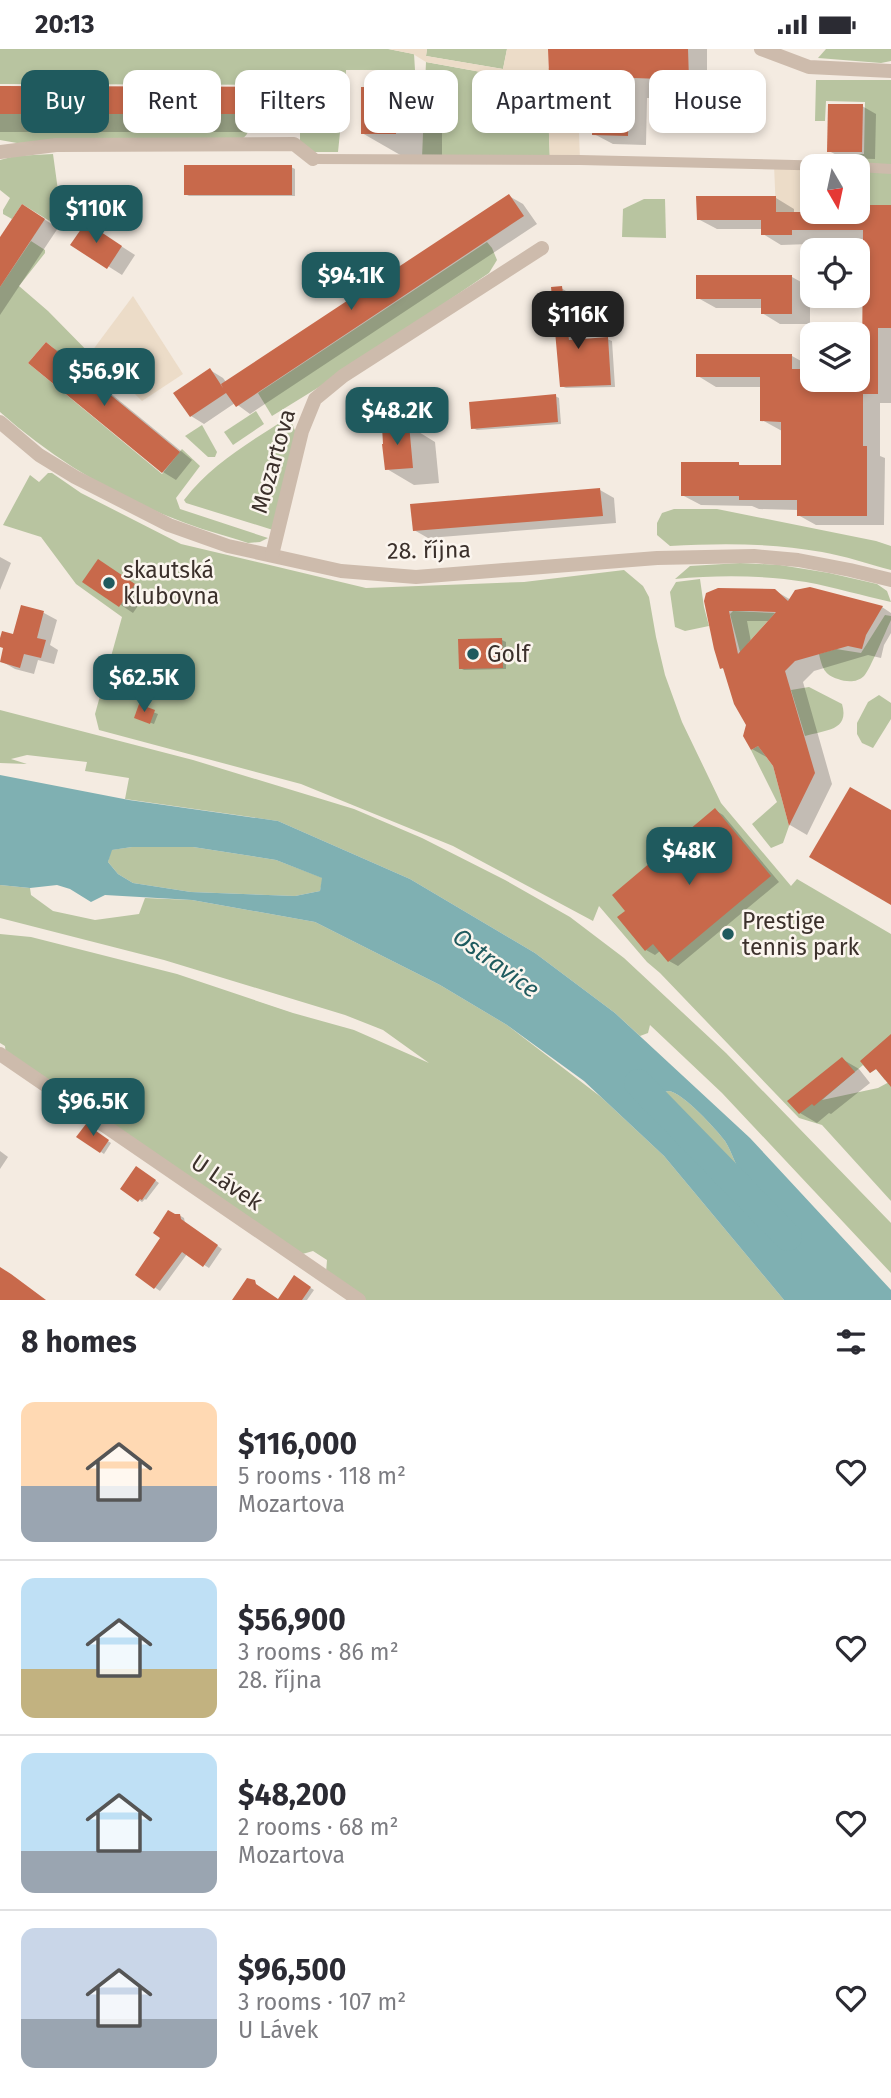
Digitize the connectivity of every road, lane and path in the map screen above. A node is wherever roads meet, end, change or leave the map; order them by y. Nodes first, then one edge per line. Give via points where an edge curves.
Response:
1 (761, 49) edge
2 (891, 71) edge
3 (0, 152) edge
4 (313, 159) joint
5 (800, 165) edge
6 (870, 168) edge
7 (891, 169) edge
8 (542, 248) dead end
9 (0, 422) edge
10 (272, 555) junction
11 (891, 580) edge
12 (0, 1054) edge
13 (359, 1300) edge

1 - 2 street via 809,67
3 - 4 street via 56,145 294,144
4 - 5 street
6 - 7 street
8 - 10 street, Mozartova via 315,399 302,431
9 - 10 street, 28. října via 67,472 169,525 228,546
10 - 11 street, 28. října via 341,571 416,577 657,558 754,556
12 - 13 street, U Lávek

